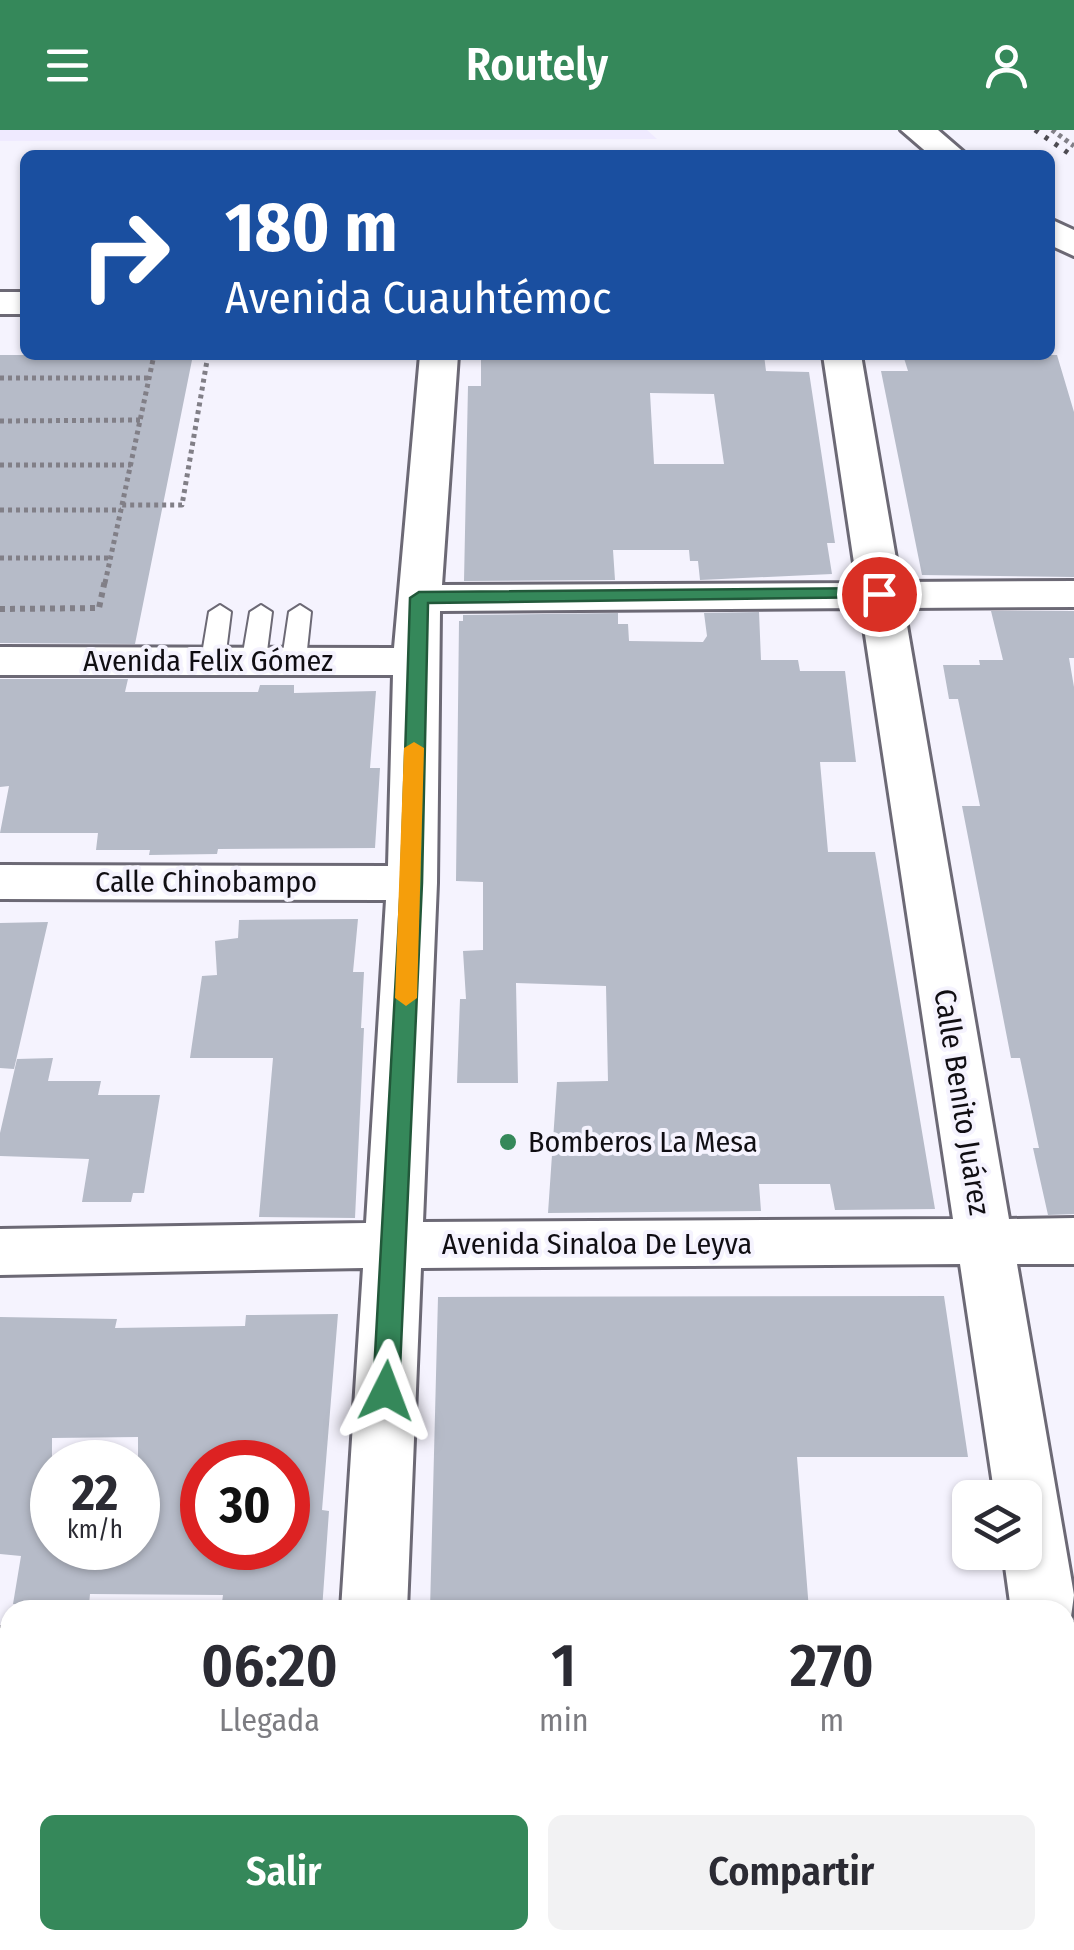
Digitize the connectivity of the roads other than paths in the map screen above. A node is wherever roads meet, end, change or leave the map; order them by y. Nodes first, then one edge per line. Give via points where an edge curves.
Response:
1 (917, 130) edge
2 (944, 150) edge
3 (439, 360) edge
4 (843, 360) edge
5 (879, 594) junction
6 (1074, 594) edge
7 (419, 598) junction
8 (220, 612) dead end
9 (261, 612) dead end
10 (300, 612) dead end
11 (254, 660) junction
12 (0, 661) edge
13 (416, 662) junction
14 (0, 882) edge
15 (412, 883) junction
16 (1074, 1241) edge
17 (984, 1242) junction
18 (394, 1244) junction
19 (0, 1252) edge
20 (375, 1600) edge
21 (1042, 1600) edge

1 - 2 street
3 - 7 street
4 - 5 street, Calle Benito Juárez
5 - 6 street
5 - 7 street
5 - 17 street, Calle Benito Juárez
7 - 13 street
8 - 11 lane
9 - 11 lane
10 - 11 lane
11 - 12 street, Avenida Felix Gómez
11 - 13 street, Avenida Felix Gómez
13 - 15 street
14 - 15 street, Calle Chinobampo
15 - 18 street
16 - 17 street, Avenida Sinaloa De Leyva
17 - 18 street, Avenida Sinaloa De Leyva
17 - 21 street, Calle Benito Juárez
18 - 19 street, Avenida Sinaloa De Leyva
18 - 20 street

